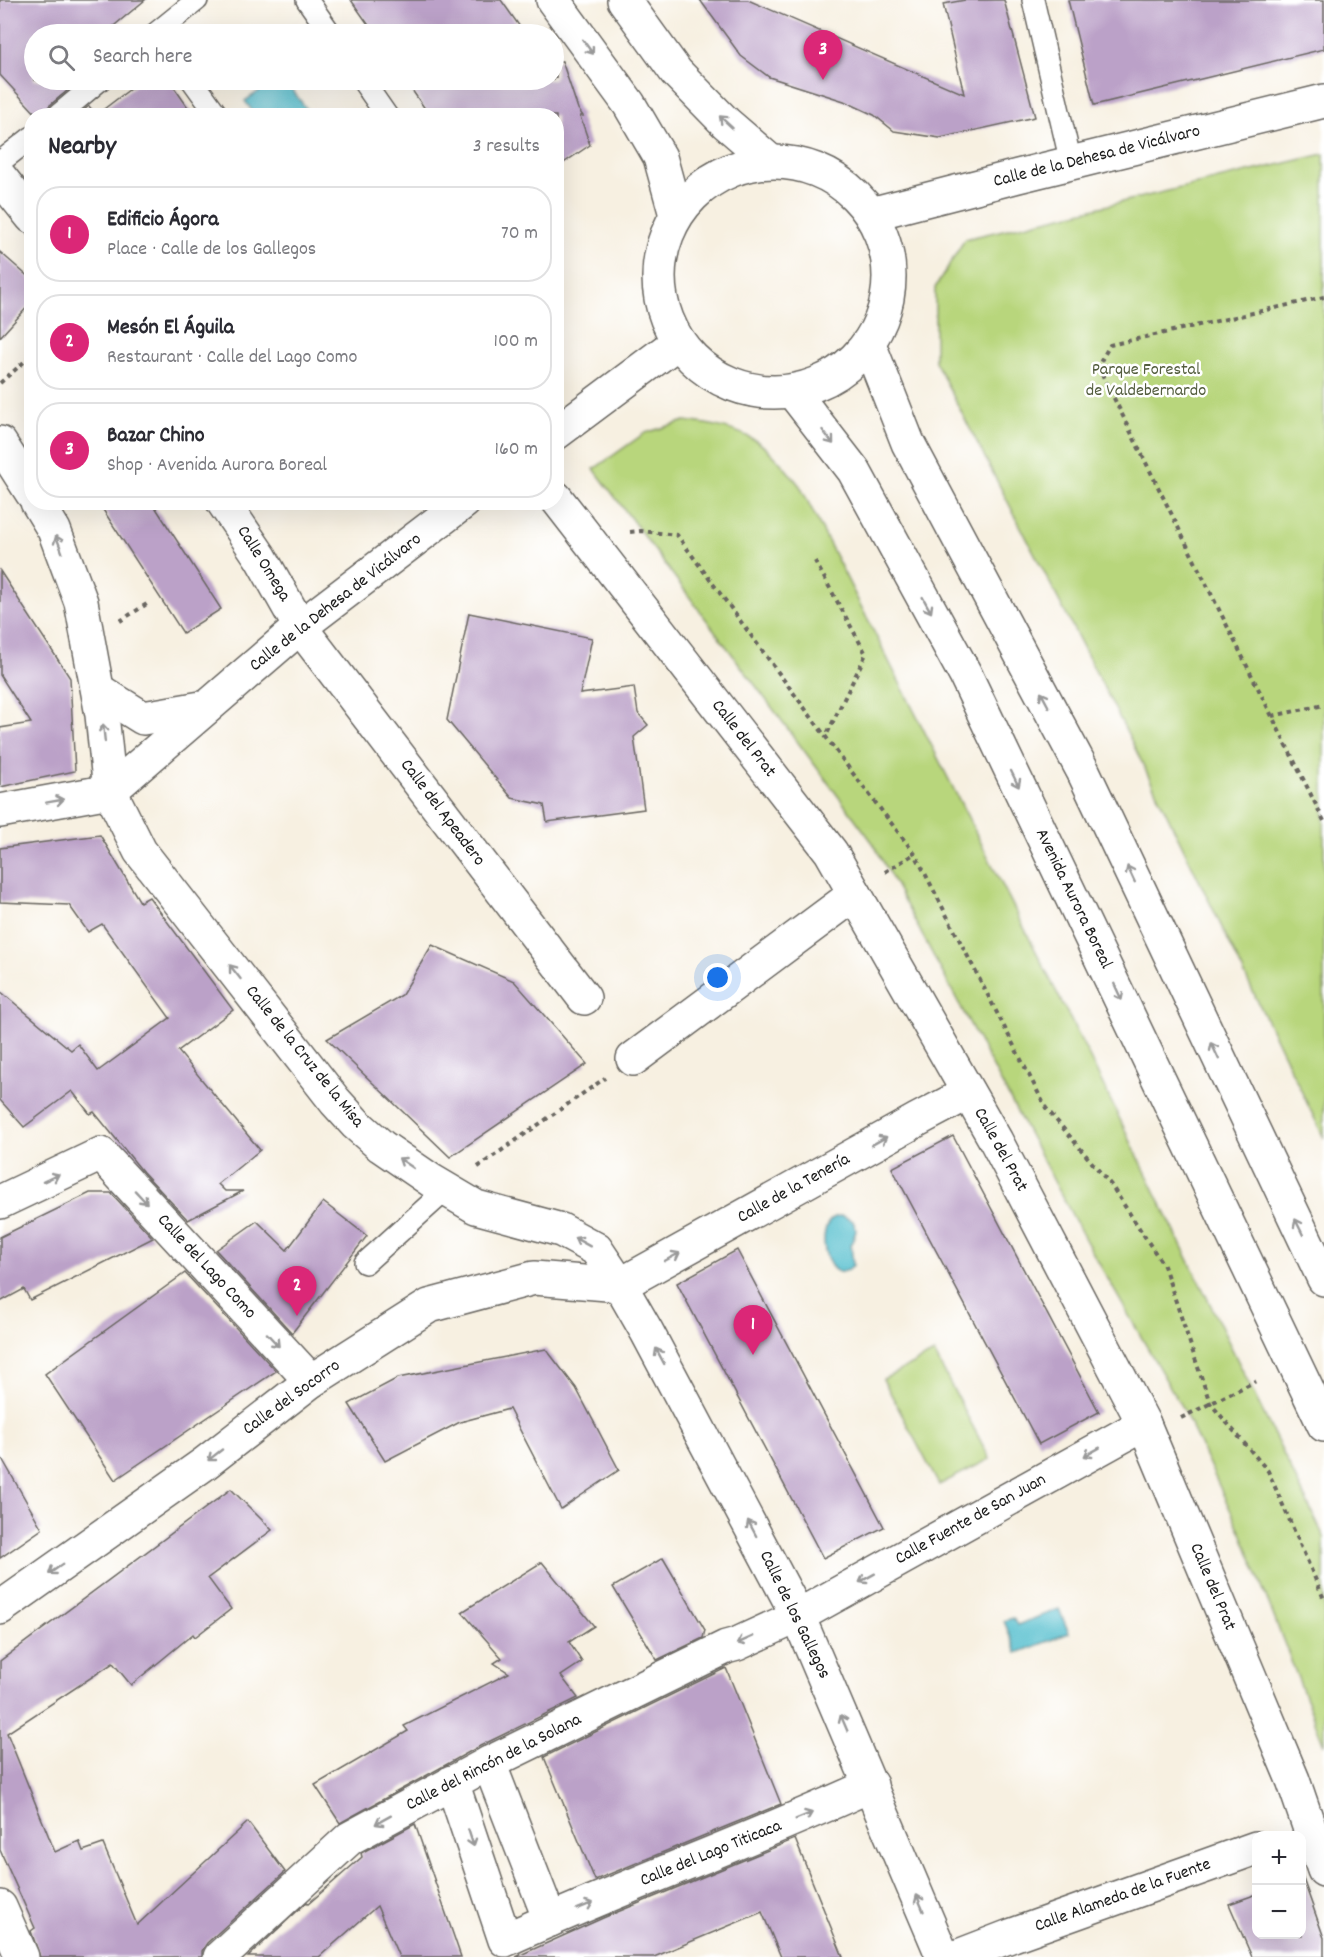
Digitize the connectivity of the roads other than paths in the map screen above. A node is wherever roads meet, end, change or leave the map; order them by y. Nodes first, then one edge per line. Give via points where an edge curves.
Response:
1 (197, 0) edge
2 (307, 0) edge
3 (553, 0) edge
4 (624, 0) edge
5 (1033, 0) edge
6 (169, 24) edge
7 (324, 24) edge
8 (88, 90) edge
9 (199, 90) edge
10 (369, 90) edge
11 (1324, 101) edge
12 (67, 108) edge
13 (212, 108) edge
14 (381, 108) edge
15 (24, 143) edge
16 (770, 161) junction
17 (0, 162) edge
18 (1071, 163) junction
19 (0, 177) edge
20 (24, 207) edge
21 (871, 214) junction
22 (676, 215) junction
23 (678, 342) junction
24 (868, 344) junction
25 (792, 391) junction
26 (564, 427) edge
27 (0, 443) edge
28 (24, 480) edge
29 (564, 508) edge
30 (42, 510) edge
31 (228, 510) edge
32 (454, 510) edge
33 (300, 627) junction
34 (98, 690) junction
35 (209, 706) junction
36 (110, 791) junction
37 (0, 811) edge
38 (855, 894) junction
39 (584, 998) dead end
40 (633, 1059) road end
41 (968, 1093) junction
42 (459, 1181) junction
43 (0, 1202) edge
44 (365, 1263) dead end
45 (1324, 1279) edge
46 (620, 1285) junction
47 (311, 1381) junction
48 (1144, 1424) junction
49 (1324, 1425) edge
50 (0, 1608) edge
51 (798, 1616) junction
52 (489, 1763) junction
53 (452, 1782) junction
54 (871, 1785) junction
55 (1301, 1831) edge
56 (1306, 1840) edge
57 (1252, 1850) edge
58 (1324, 1870) edge
59 (0, 1906) edge
60 (550, 1920) junction
61 (508, 1949) edge
62 (22, 1957) edge
63 (220, 1957) edge
64 (943, 1957) edge
65 (956, 1957) edge

1 - 6 lane
2 - 7 lane
3 -> 22 street via 629,104 660,157
16 -> 4 street via 676,72
5 - 18 lane
8 - 12 lane
9 - 13 lane
10 - 14 lane
11 - 18 street, Calle de la Dehesa de Vicálvaro
15 - 17 lane
16 - 21 street via 799,164 827,174 852,191
16 - 22 street via 742,165 716,176 693,193
18 - 21 street, Calle de la Dehesa de Vicálvaro
19 - 20 street
21 - 24 street via 883,238 889,265 889,293 882,319
22 - 23 street via 664,239 658,265 658,292 665,318
23 - 25 street via 695,362 732,384 766,392
23 - 26 street
24 - 25 street via 848,366 822,383
45 -> 24 street via 1083,771 908,443
25 -> 49 street, Avenida Aurora Boreal via 854,471 965,674
27 - 28 street
29 - 38 street, Calle del Prat via 831,852
34 -> 30 street, Calle de la Cruz de la Misa via 81,602 54,530
31 - 33 street, Calle Omega
32 - 33 street, Calle de la Dehesa de Vicálvaro
33 - 35 street, Calle de la Dehesa de Vicálvaro
33 - 39 street, Calle del Apeadero
34 - 35 street via 143,718
36 -> 34 street, Calle de la Cruz de la Misa
35 - 36 street, Calle de la Dehesa de Vicálvaro
37 -> 36 street
42 -> 36 street, Calle de la Cruz de la Misa via 381,1146 335,1101 140,851
38 - 40 street
38 - 41 street, Calle del Prat
46 -> 41 street, Calle de la Tenería
41 - 48 street, Calle del Prat
42 - 44 lane
46 -> 42 street, Calle de la Cruz de la Misa via 596,1249 561,1230 476,1207
43 -> 47 street, Calle del Lago Como via 101,1154
46 - 47 street, Calle del Socorro via 534,1278 429,1306
51 -> 46 street, Calle de los Gallegos
47 -> 50 street, Calle del Socorro via 204,1464
48 -> 51 street, Calle Fuente de San Juan
48 - 55 street, Calle del Prat via 1293,1780
51 -> 52 street, Calle del Rincón de la Solana
54 -> 51 street, Calle de los Gallegos
52 - 53 street, Calle del Rincón de la Solana
52 - 60 street
53 -> 61 street, Calle del Lago Titicaca
53 -> 63 street, Calle del Rincón de la Solana via 350,1838
60 -> 54 street, Calle del Lago Titicaca
64 -> 54 street, Calle de los Gallegos
56 - 58 street, Calle del Prat
57 - 65 street, Calle Alameda de la Fuente
59 - 62 street
60 - 61 street, Calle del Lago Titicaca

